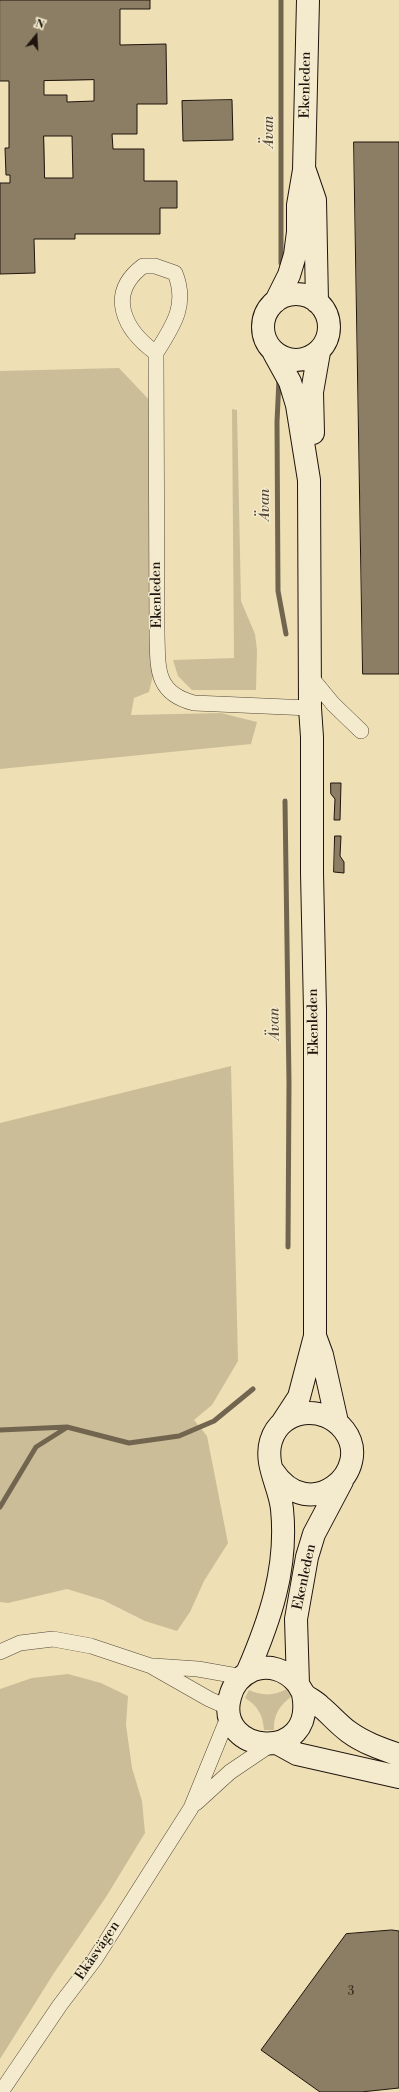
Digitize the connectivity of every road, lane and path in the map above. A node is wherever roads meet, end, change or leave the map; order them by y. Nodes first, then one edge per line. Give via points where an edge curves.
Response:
1 (308, 0) edge
2 (304, 170) junction
3 (276, 301) junction
4 (317, 302) junction
5 (156, 352) junction
6 (319, 352) junction
7 (274, 353) junction
8 (309, 480) junction
9 (310, 676) junction
10 (310, 708) junction
11 (362, 731) dead end
12 (315, 1336) junction
13 (337, 1422) junction
14 (282, 1423) junction
15 (273, 1471) junction
16 (344, 1477) junction
17 (0, 1652) edge
18 (151, 1666) junction
19 (245, 1675) junction
20 (301, 1689) junction
21 (229, 1712) junction
22 (274, 1744) junction
23 (399, 1755) edge
24 (399, 1777) edge
25 (191, 1808) junction
26 (1, 2092) edge

1 - 2 street, Ekenleden
2 - 3 street, Ekenleden via 298,206 295,255 289,275
2 - 4 street, Ekenleden via 315,200
3 - 4 street via 284,296 301,294
3 - 7 street, Ekenleden via 264,317 263,326 266,341
4 - 6 street, Ekenleden via 326,312 329,327 326,341
5 - 5 street, Ekenleden via 180,308 180,287 175,273 155,266 143,266 126,284 122,306 126,321 134,333
5 - 10 street, Ekenleden via 154,415 157,634 158,666 162,682 168,692 194,703
6 - 7 street via 302,360 287,359
6 - 8 street, Ekenleden via 312,392 314,447
7 - 8 street, Ekenleden via 290,382 297,405
8 - 9 street, Ekenleden
9 - 10 street, Ekenleden
9 - 11 street via 333,704
10 - 12 street, Ekenleden via 315,1010
12 - 13 street, Ekenleden via 322,1355
12 - 14 street, Ekenleden via 299,1398
13 - 14 street via 327,1416 309,1413 292,1417
13 - 16 street via 345,1431 350,1448 349,1466
14 - 15 street via 276,1431 269,1451
15 - 16 street via 289,1489 300,1494 313,1495 325,1492 336,1486
15 - 19 street, Ekenleden via 282,1509 283,1539 278,1587 266,1630
16 - 20 street, Ekenleden via 314,1534 307,1557 296,1619
17 - 18 street via 20,1643 52,1638 91,1646
18 - 19 street
18 - 21 street
19 - 20 street via 260,1669 275,1669 292,1677
19 - 21 street, Ekenleden via 231,1692
20 - 22 street, Ekenleden via 305,1714 301,1724 287,1739
20 - 23 street via 332,1719 351,1733
21 - 22 street via 236,1729 245,1738 257,1744
21 - 25 street, Ekåsvägen
22 - 24 street via 297,1754
22 - 25 street, Ekåsvägen via 230,1772
25 - 26 street, Ekåsvägen via 95,1959 60,2005

